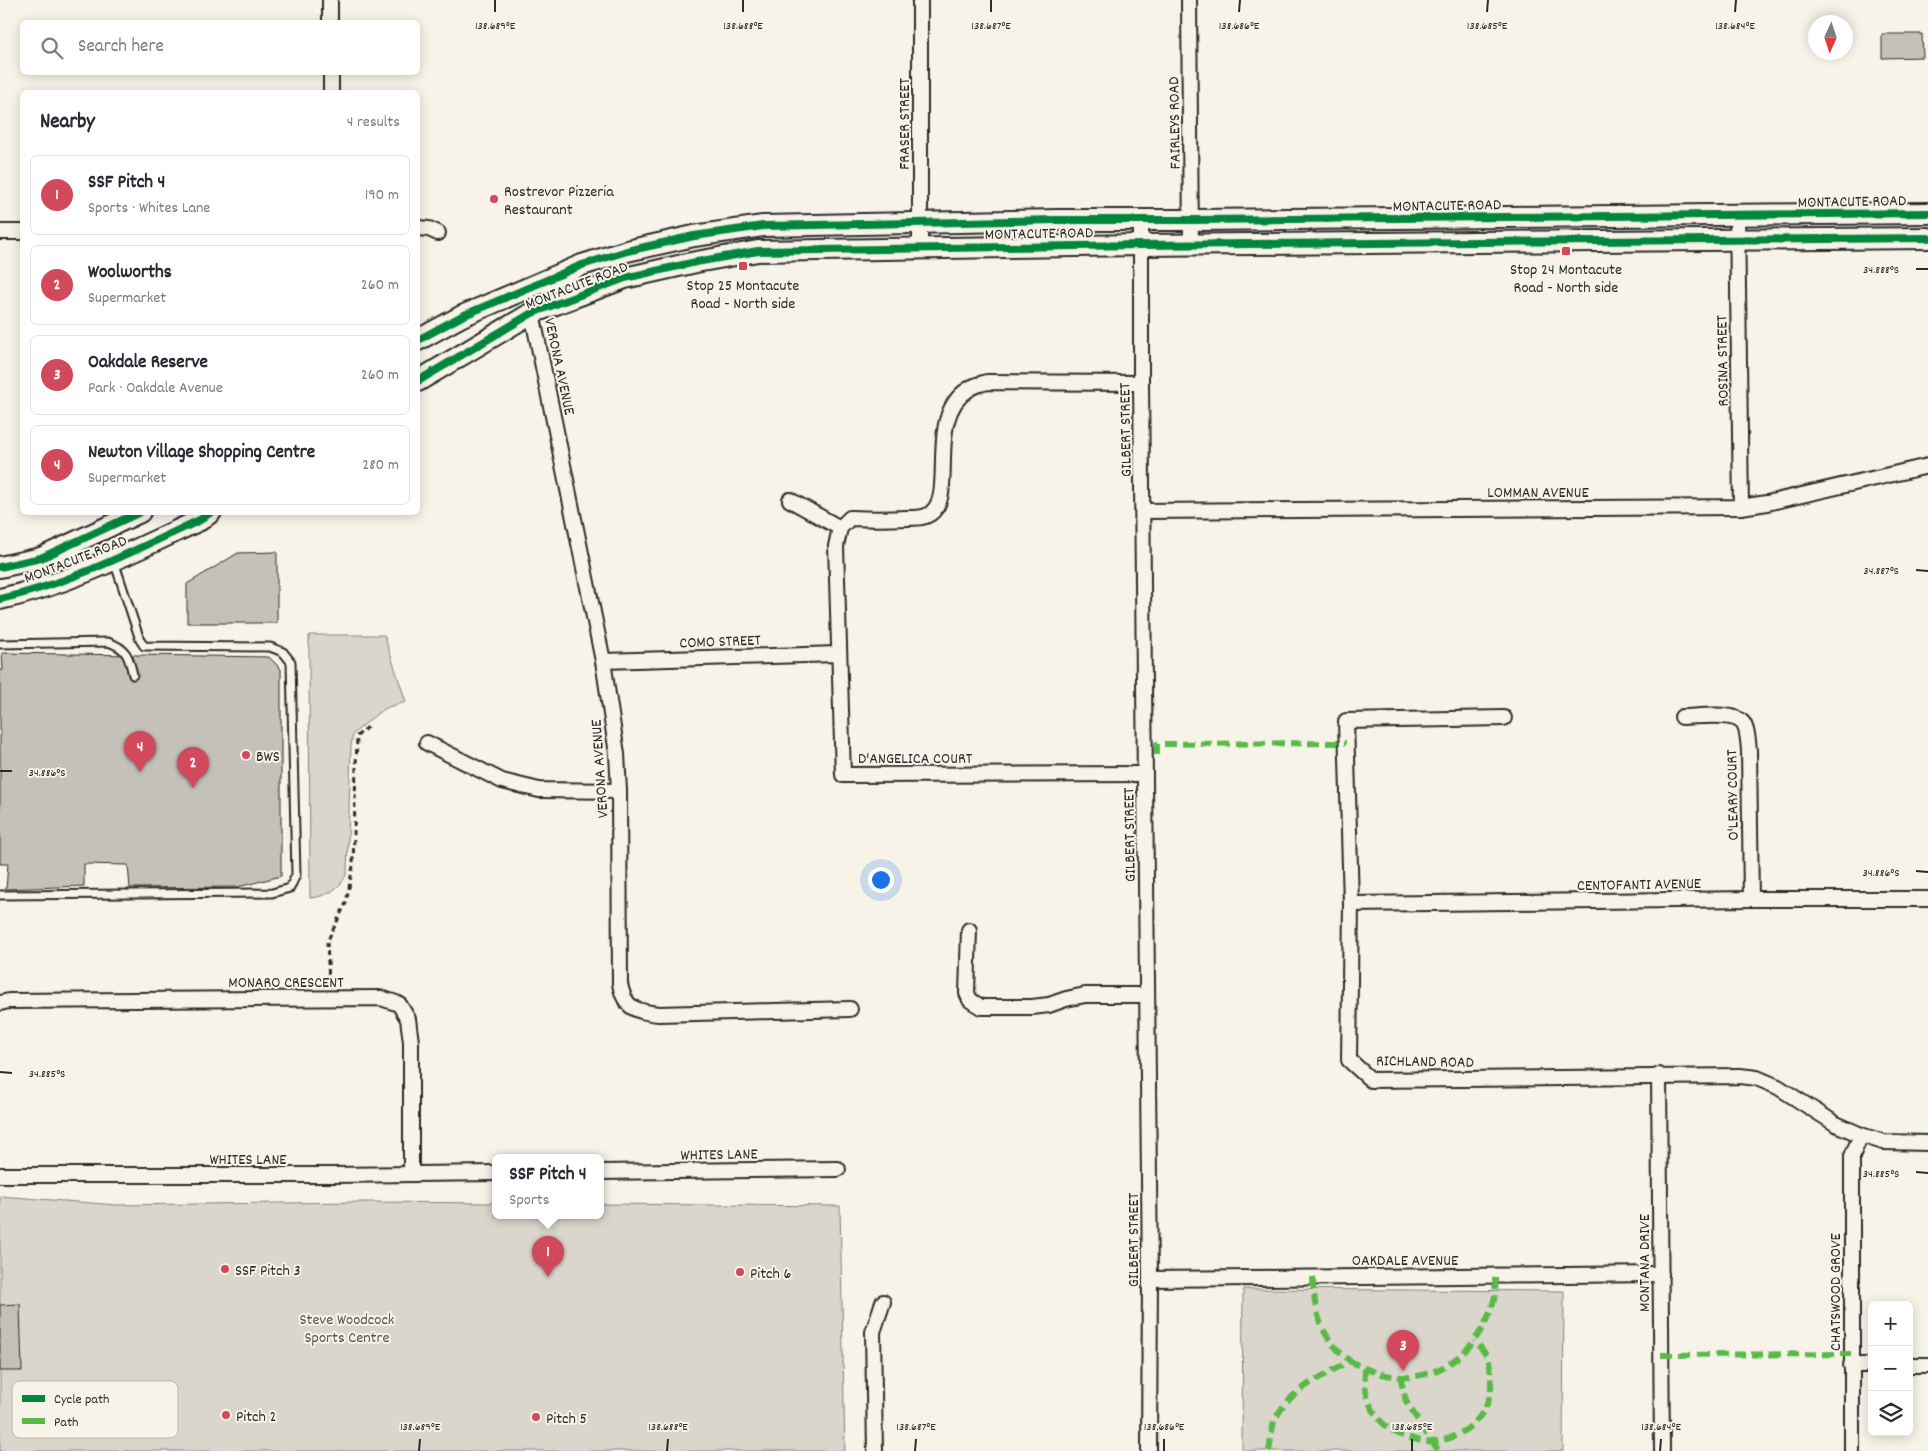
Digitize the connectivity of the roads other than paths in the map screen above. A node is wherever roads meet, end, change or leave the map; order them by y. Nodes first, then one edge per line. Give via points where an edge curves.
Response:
1 (330, 0) edge
2 (920, 0) edge
3 (1188, 0) edge
4 (330, 20) edge
5 (331, 75) edge
6 (331, 90) edge
7 (1928, 213) edge
8 (1737, 215) junction
9 (1141, 219) junction
10 (1192, 220) junction
11 (920, 223) junction
12 (420, 228) edge
13 (0, 232) edge
14 (20, 232) edge
15 (438, 233) dead end
16 (1928, 238) edge
17 (1737, 239) junction
18 (1141, 244) junction
19 (1191, 245) junction
20 (920, 247) junction
21 (532, 313) junction
22 (420, 339) edge
23 (420, 375) edge
24 (1141, 383) junction
25 (1928, 466) edge
26 (790, 500) dead end
27 (1741, 507) junction
28 (1143, 511) junction
29 (134, 515) edge
30 (207, 515) edge
31 (845, 523) junction
32 (41, 558) junction
33 (114, 560) junction
34 (0, 567) edge
35 (0, 598) edge
36 (0, 644) edge
37 (838, 654) junction
38 (603, 662) junction
39 (133, 675) dead end
40 (1682, 717) dead end
41 (1504, 718) dead end
42 (427, 743) dead end
43 (1145, 774) junction
44 (620, 791) junction
45 (0, 895) edge
46 (1751, 899) junction
47 (1928, 899) edge
48 (1351, 904) junction
49 (969, 930) dead end
50 (1147, 995) junction
51 (0, 1003) edge
52 (850, 1009) dead end
53 (1658, 1076) junction
54 (1861, 1135) junction
55 (1928, 1143) edge
56 (838, 1170) dead end
57 (604, 1172) edge
58 (492, 1173) edge
59 (411, 1174) junction
60 (0, 1175) edge
61 (1661, 1274) junction
62 (1150, 1279) junction
63 (883, 1302) dead end
64 (1851, 1365) junction
65 (1868, 1365) edge
66 (1913, 1365) edge
67 (1928, 1365) edge
68 (875, 1451) edge
69 (1149, 1451) edge
70 (1662, 1451) edge
71 (1852, 1451) edge

1 - 4 street
2 - 11 street, FRASER STREET
3 - 10 street, FAIRLEYS ROAD
5 - 6 street
7 - 8 main road, MONTACUTE ROAD
8 - 10 main road, MONTACUTE ROAD
8 - 17 street, ROSINA STREET
9 - 10 main road, MONTACUTE ROAD
9 - 11 main road, MONTACUTE ROAD
9 - 18 street, GILBERT STREET
10 - 19 street, FAIRLEYS ROAD
11 - 20 street, FRASER STREET
11 - 22 main road, MONTACUTE ROAD via 763,226 694,236 627,251 582,266 462,316
12 - 15 street
13 - 14 street
16 - 17 main road, MONTACUTE ROAD
17 - 19 main road, MONTACUTE ROAD
17 - 27 street, ROSINA STREET
18 - 19 main road, MONTACUTE ROAD
18 - 20 main road, MONTACUTE ROAD
18 - 24 street, GILBERT STREET
20 - 21 main road, MONTACUTE ROAD via 758,251 625,278
21 - 23 main road, MONTACUTE ROAD
21 - 38 street, VERONA AVENUE
24 - 28 street, GILBERT STREET
24 - 31 street via 987,382 969,389 950,410 944,428 942,496 936,508 927,516
25 - 27 street, LOMMAN AVENUE
26 - 31 street
27 - 28 street, LOMMAN AVENUE
28 - 43 street, GILBERT STREET
29 - 32 main road, MONTACUTE ROAD
30 - 33 main road, MONTACUTE ROAD
31 - 37 street, D'ANGELICA COURT via 836,546
32 - 33 lane via 70,557 101,548
32 - 34 main road, MONTACUTE ROAD
33 - 35 main road, MONTACUTE ROAD via 62,581
33 - 45 lane via 144,646 270,647 283,652 291,662 296,875 290,888 272,893
36 - 39 lane via 108,642 124,651
37 - 38 street, COMO STREET
37 - 43 street, D'ANGELICA COURT via 843,775
38 - 44 street, VERONA AVENUE
40 - 46 street, O'LEARY COURT via 1730,716 1743,723 1749,750
41 - 48 street, RICHLAND ROAD via 1346,720
42 - 44 street via 502,781 539,790
43 - 50 street, GILBERT STREET
44 - 52 street, VERONA AVENUE via 620,984 623,998 631,1007 659,1014
46 - 47 street, CENTOFANTI AVENUE
46 - 48 street, CENTOFANTI AVENUE
48 - 53 street, RICHLAND ROAD via 1349,1060 1372,1080
49 - 50 street via 968,993 970,1000 981,1007 1050,1005 1085,995
50 - 62 street, GILBERT STREET
51 - 59 street, MONARO CRESCENT via 381,998 399,1004 408,1019 410,1042
53 - 54 street, RICHLAND ROAD via 1757,1078
53 - 61 street, MONTANA DRIVE
54 - 55 street, RICHLAND ROAD via 1883,1142
54 - 64 street, CHATSWOOD GROVE via 1852,1156
56 - 57 street, WHITES LANE
58 - 59 street, WHITES LANE
59 - 60 street, WHITES LANE
61 - 62 street, OAKDALE AVENUE
61 - 70 street, MONTANA DRIVE
62 - 69 street, GILBERT STREET
63 - 68 street via 873,1332
64 - 65 street
64 - 71 street, CHATSWOOD GROVE
66 - 67 street

